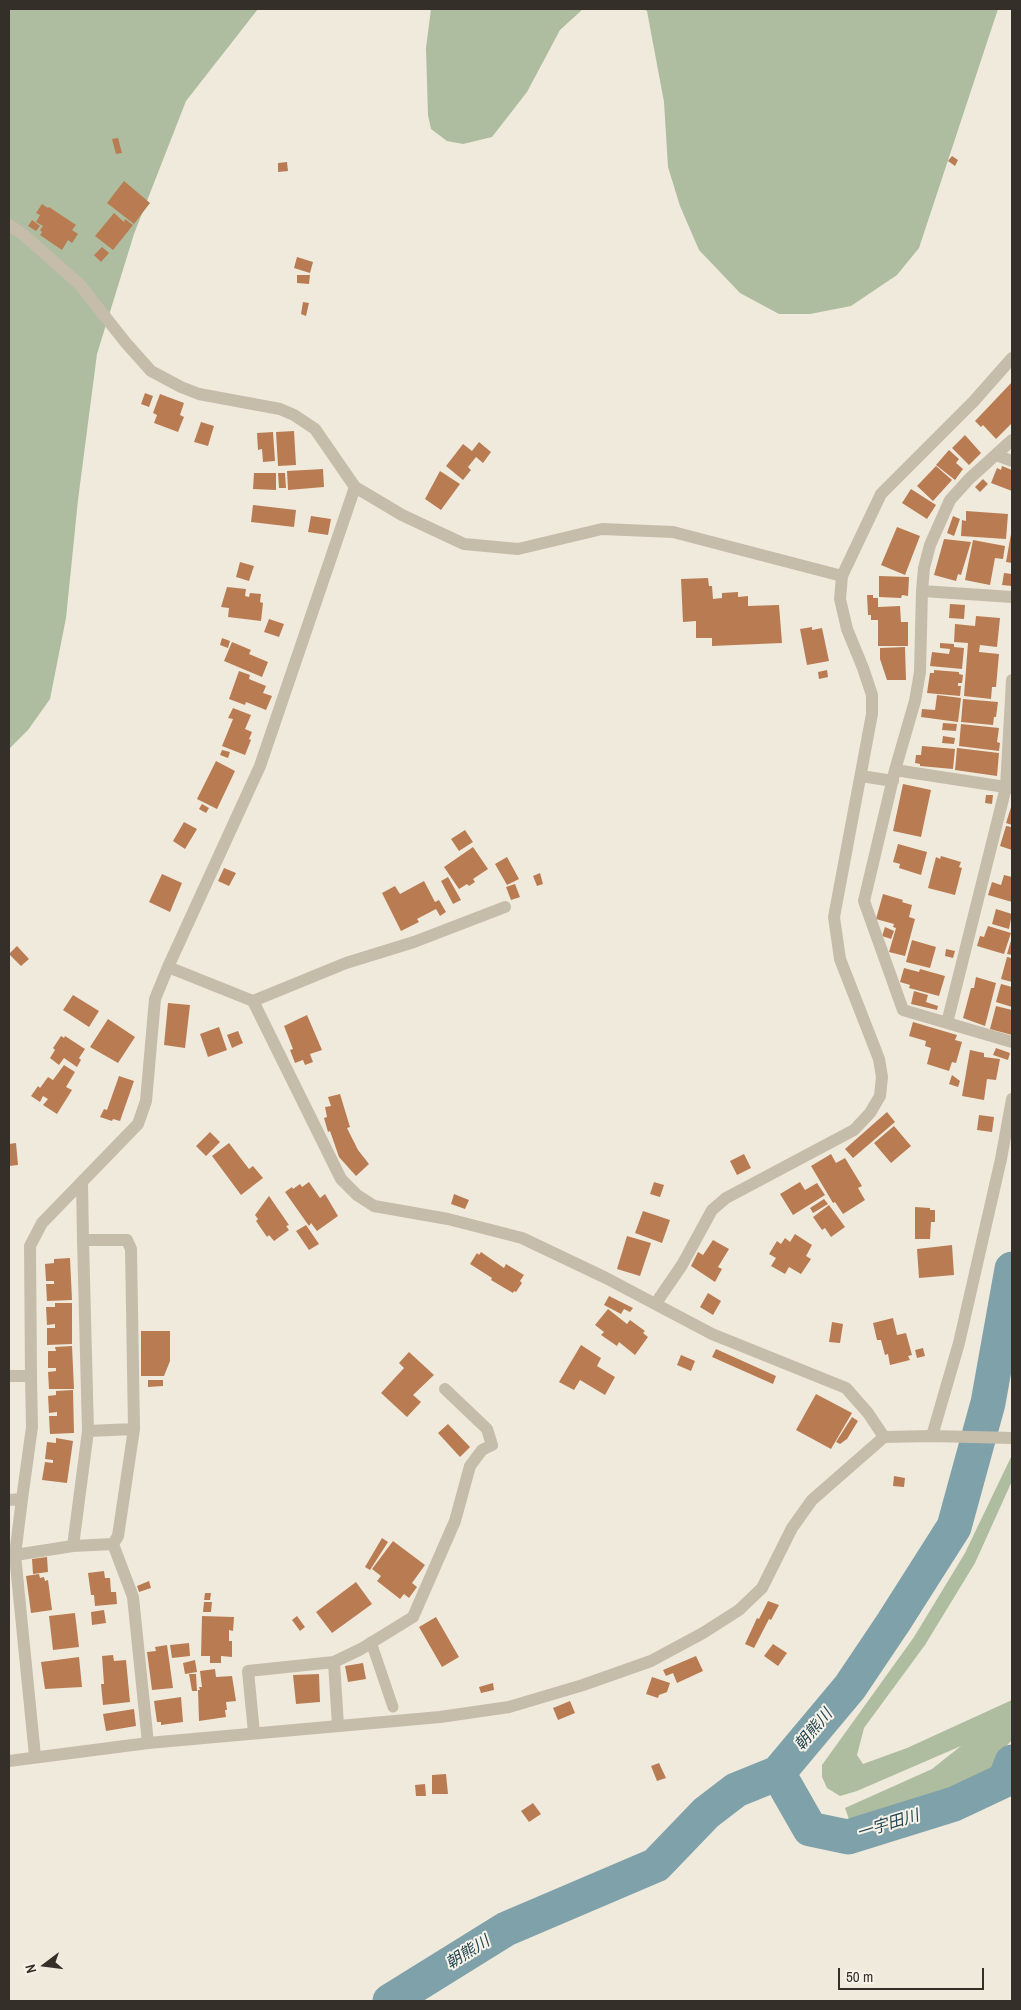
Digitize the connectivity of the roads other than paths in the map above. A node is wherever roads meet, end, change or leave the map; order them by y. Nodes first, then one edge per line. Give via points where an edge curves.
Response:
1 (9, 225) edge
2 (1012, 358) edge
3 (1012, 440) edge
4 (996, 455) junction
5 (1012, 461) edge
6 (355, 486) junction
7 (842, 576) junction
8 (922, 591) junction
9 (1012, 597) edge
10 (1012, 680) edge
11 (861, 776) junction
12 (894, 776) junction
13 (1009, 788) edge
14 (505, 906) dead end
15 (168, 967) junction
16 (253, 1001) junction
17 (947, 1024) junction
18 (1012, 1042) edge
19 (1012, 1099) edge
20 (82, 1182) junction
21 (83, 1240) junction
22 (656, 1304) junction
23 (9, 1376) edge
24 (31, 1376) junction
25 (445, 1389) dead end
26 (134, 1429) junction
27 (88, 1431) junction
28 (932, 1436) junction
29 (884, 1437) junction
30 (1012, 1438) edge
31 (22, 1499) junction
32 (9, 1500) edge
33 (113, 1544) junction
34 (73, 1546) junction
35 (15, 1555) junction
36 (371, 1642) junction
37 (334, 1662) junction
38 (393, 1707) dead end
39 (338, 1726) junction
40 (254, 1733) junction
41 (148, 1743) junction
42 (35, 1756) junction
43 (9, 1761) edge

1 - 6 street via 80,285 151,371 199,394 294,414 315,429
2 - 7 street via 881,494
3 - 4 street
4 - 5 street
4 - 8 street via 950,500 930,545
6 - 7 street via 402,515 464,544 518,549 602,529 673,532
6 - 15 street via 260,766
7 - 11 street via 840,599 845,621 872,695 872,714
8 - 9 street
8 - 12 street via 920,672
10 - 13 street
11 - 12 street
11 - 22 street via 834,916 840,959 879,1059 882,1076 880,1096 870,1114 854,1130 726,1198 712,1210
12 - 13 street
12 - 17 street via 864,900 903,1010
13 - 17 street
14 - 16 street via 414,942 346,963
15 - 16 street
15 - 20 street via 155,999 146,1101 138,1124
16 - 22 street via 341,1180 357,1195 374,1206 448,1219 522,1238
17 - 18 street
19 - 28 street via 1002,1158 959,1342
20 - 21 street
20 - 24 street via 42,1223 30,1246
21 - 26 street via 127,1240 131,1248
21 - 27 street
22 - 29 street via 712,1334 846,1388
23 - 24 street
24 - 31 street via 32,1427
25 - 36 street via 487,1429 492,1445 482,1450 470,1466 455,1521 413,1617
26 - 27 street
26 - 33 street via 118,1536
27 - 34 street
28 - 29 street
28 - 30 street
29 - 39 street via 812,1500 792,1528 762,1588 739,1610 674,1650 583,1685 509,1707
31 - 32 street
31 - 35 street
33 - 34 street
33 - 41 street via 132,1597
34 - 35 street
35 - 42 street
36 - 37 street
36 - 38 lane
37 - 39 street
37 - 40 street via 248,1671
39 - 40 street
40 - 41 street
41 - 42 street
42 - 43 street

